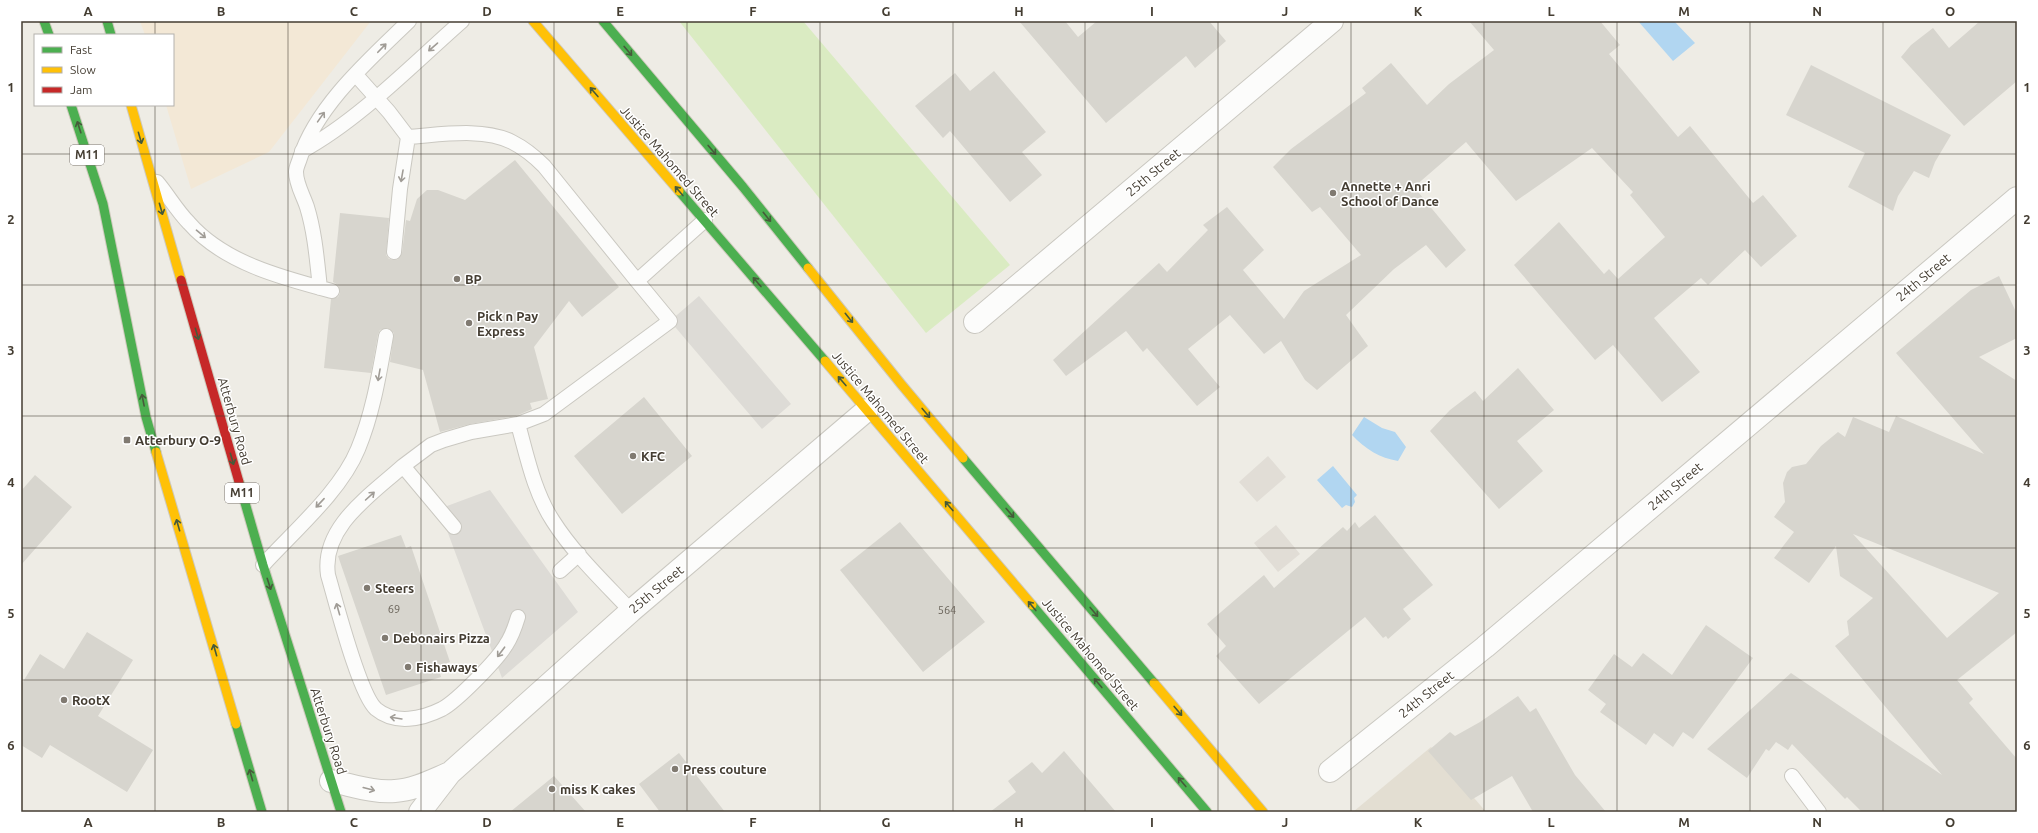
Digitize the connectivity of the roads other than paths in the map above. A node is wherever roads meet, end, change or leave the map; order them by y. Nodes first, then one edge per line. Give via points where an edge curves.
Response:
1 (44, 21) edge
2 (107, 21) edge
3 (409, 21) edge
4 (462, 21) edge
5 (533, 21) edge
6 (603, 21) edge
7 (1332, 21) edge
8 (49, 34) edge
9 (111, 34) edge
10 (356, 76) junction
11 (376, 97) junction
12 (71, 106) edge
13 (131, 106) edge
14 (408, 137) junction
15 (302, 151) junction
16 (150, 172) junction
17 (2017, 198) edge
18 (705, 220) junction
19 (394, 252) dead end
20 (637, 281) junction
21 (975, 322) dead end
22 (386, 336) dead end
23 (867, 410) junction
24 (518, 424) junction
25 (403, 466) junction
26 (454, 527) dead end
27 (579, 554) junction
28 (263, 565) junction
29 (560, 572) dead end
30 (631, 611) junction
31 (518, 617) dead end
32 (1330, 771) dead end
33 (450, 773) junction
34 (1792, 776) dead end
35 (331, 781) junction
36 (262, 812) edge
37 (341, 812) edge
38 (420, 812) edge
39 (1207, 812) edge
40 (1263, 812) edge
41 (1819, 812) edge

1 - 8 main road
2 - 9 main road
10 -> 3 lane
4 -> 11 lane
18 -> 5 main road, Justice Mahomed Street
6 -> 40 main road via 742,187 901,384
7 - 21 street, 25th Street
10 - 11 lane
15 -> 10 lane via 314,126 330,103
11 - 14 lane
11 - 15 lane via 321,141
36 -> 12 main road, M11 via 146,417 103,204
13 -> 16 main road, Atterbury Road / M11
14 -> 19 lane
14 - 20 lane via 481,133 510,141 529,152 544,166
16 -> 15 lane via 189,224 219,247 249,265 326,289 307,207 297,182 296,171
16 -> 28 main road, Atterbury Road / M11
17 - 32 street, 24th Street via 1485,647
18 - 20 lane
23 -> 18 main road, Justice Mahomed Street
20 - 24 lane via 670,321 544,414
22 -> 28 lane via 375,397 358,450 335,487
23 - 30 street, 25th Street
39 -> 23 main road, Justice Mahomed Street
24 - 25 lane via 471,432 444,440 431,445
24 - 27 lane via 536,487 553,521
25 - 26 lane
31 -> 25 lane via 513,634 500,655 444,708 422,717 405,719 388,716 376,709 369,700 350,648 326,564 335,535 348,518
27 - 29 lane
27 - 30 lane
28 -> 35 main road, Atterbury Road / M11
30 - 33 street, 25th Street
35 -> 33 street, 25th Street via 377,791 395,791 411,788
33 - 38 street, 25th Street
34 - 41 lane
35 - 37 main road, Atterbury Road / M11

